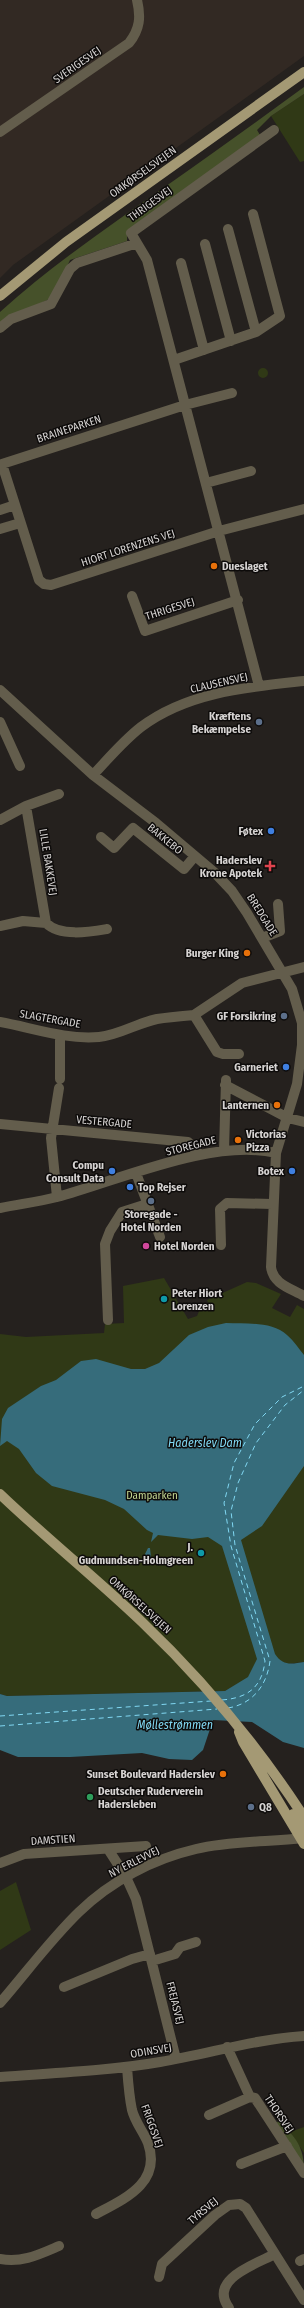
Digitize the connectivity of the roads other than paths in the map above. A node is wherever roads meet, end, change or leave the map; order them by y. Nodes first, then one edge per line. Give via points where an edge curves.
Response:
1 (137, 0) edge
2 (304, 72) edge
3 (274, 130) dead end
4 (0, 132) edge
5 (253, 214) dead end
6 (228, 229) dead end
7 (137, 243) junction
8 (205, 244) dead end
9 (181, 263) dead end
10 (0, 296) edge
11 (0, 328) edge
12 (256, 332) junction
13 (231, 341) junction
14 (204, 350) junction
15 (174, 360) junction
16 (232, 393) dead end
17 (185, 405) junction
18 (251, 471) dead end
19 (206, 483) junction
20 (15, 506) junction
21 (304, 509) edge
22 (0, 510) edge
23 (20, 523) junction
24 (0, 529) edge
25 (219, 531) junction
26 (132, 596) dead end
27 (238, 600) junction
28 (304, 681) edge
29 (259, 686) junction
30 (0, 690) edge
31 (0, 722) edge
32 (20, 766) dead end
33 (94, 775) junction
34 (59, 794) dead end
35 (26, 806) junction
36 (0, 820) edge
37 (101, 837) dead end
38 (195, 856) junction
39 (278, 904) dead end
40 (46, 923) junction
41 (0, 926) edge
42 (107, 929) dead end
43 (262, 938) junction
44 (304, 967) edge
45 (283, 971) junction
46 (194, 1015) junction
47 (0, 1022) edge
48 (60, 1035) junction
49 (239, 1054) dead end
50 (288, 1118) junction
51 (304, 1122) edge
52 (0, 1124) edge
53 (53, 1129) junction
54 (224, 1150) junction
55 (276, 1153) junction
56 (200, 1155) junction
57 (136, 1173) junction
58 (57, 1197) junction
59 (147, 1204) junction
60 (272, 1204) junction
61 (0, 1208) edge
62 (160, 1237) dead end
63 (221, 1245) dead end
64 (304, 1296) edge
65 (108, 1320) dead end
66 (0, 1494) edge
67 (237, 1726) junction
68 (304, 1817) edge
69 (303, 1838) edge
70 (146, 1846) dead end
71 (108, 1849) junction
72 (0, 1863) edge
73 (126, 1877) junction
74 (196, 1942) dead end
75 (151, 1958) junction
76 (64, 1987) dead end
77 (0, 2003) edge
78 (304, 2036) edge
79 (227, 2047) junction
80 (176, 2059) junction
81 (127, 2067) junction
82 (0, 2077) edge
83 (250, 2097) junction
84 (209, 2114) dead end
85 (286, 2146) junction
86 (241, 2164) dead end
87 (304, 2173) edge
88 (96, 2214) dead end
89 (59, 2246) dead end
90 (275, 2254) junction
91 (0, 2258) edge
92 (158, 2277) dead end
93 (304, 2300) edge
94 (229, 2308) edge

1 - 4 street, SVERIGESVEJ via 139,24 136,34 129,43
2 - 10 main road, OMKØRSELSVEJEN via 66,242
3 - 7 street, THRIGESVEJ via 131,233
5 - 12 street via 280,316
6 - 12 street
7 - 11 street via 77,263 70,268 51,304 11,319
7 - 15 street via 147,260
8 - 13 street
9 - 14 street
12 - 13 street
13 - 14 street
14 - 15 street
15 - 17 street
16 - 17 street
17 - 19 street
17 - 20 street, BRAINEPARKEN via 2,464
18 - 19 street
19 - 25 street
20 - 22 street
20 - 23 street, BRAINEPARKEN
21 - 25 street, HIORT LORENZENS VEJ
23 - 24 street
23 - 25 street, HIORT LORENZENS VEJ via 39,580 51,585
25 - 27 street
26 - 27 street, THRIGESVEJ via 145,631
27 - 29 street
28 - 29 street, CLAUSENSVEJ
29 - 33 street, CLAUSENSVEJ via 204,697 172,708 142,727 122,744
30 - 33 street, BREDGADE
31 - 32 street
33 - 38 street, BREDGADE via 156,822
34 - 35 street
35 - 36 street
35 - 40 street, LILLE BAKKEVEJ
37 - 38 street, BAKKEBO via 114,848 132,828 184,869
38 - 43 street, BREDGADE via 232,891
39 - 43 street via 280,931
40 - 41 street via 23,921
40 - 42 street via 51,928 81,933
43 - 45 street, BREDGADE
44 - 45 street
45 - 46 street via 242,983
45 - 50 street, BREDGADE via 297,1004 303,1031 297,1084
46 - 48 street, SLAGTERGADE via 158,1019 117,1034 100,1037
46 - 49 street via 217,1052
47 - 48 street, SLAGTERGADE
48 - 53 street via 59,1084
50 - 51 street
50 - 54 street via 225,1083
50 - 55 street, BREDGADE
52 - 53 street, VESTERGADE
53 - 56 street, VESTERGADE via 188,1142
53 - 58 street via 51,1155
54 - 55 street, STOREGADE via 265,1150
54 - 56 street, STOREGADE
55 - 60 street, BREDGADE
56 - 57 street, STOREGADE
57 - 58 street, STOREGADE
57 - 59 street
58 - 61 street, STOREGADE
59 - 62 street
59 - 65 street via 122,1212 104,1244
60 - 63 street via 223,1204 220,1209
60 - 64 street, BREDGADE via 272,1274 277,1281
66 - 67 main road, OMKØRSELSVEJEN via 140,1620 207,1689
67 - 68 main road, OMKØRSELSVEJEN via 256,1747
67 - 69 main road, OMKØRSELSVEJEN via 264,1779 273,1784
69 - 73 street, NY ERLEVVEJ via 242,1842 196,1849 154,1863
70 - 71 street, DAMSTIEN
71 - 72 street, DAMSTIEN via 24,1854
71 - 73 street
73 - 75 street, FREJASVEJ via 136,1899
73 - 77 street, NY ERLEVVEJ via 79,1912
74 - 75 street via 180,1948 175,1954
75 - 76 street via 132,1959
75 - 80 street, FREJASVEJ
78 - 79 street, ODINSVEJ
79 - 80 street, ODINSVEJ
79 - 83 street, THORSVEJ
80 - 81 street, ODINSVEJ
81 - 82 street, ODINSVEJ
81 - 88 street, FRIGGSVEJ via 132,2110 147,2142 149,2168 140,2186 129,2196
83 - 84 street, THORSVEJ
83 - 85 street, THORSVEJ via 255,2098
85 - 86 street, THORSVEJ
85 - 87 street, THORSVEJ
89 - 91 street via 20,2261
90 - 92 street, TYRSVEJ via 246,2208 234,2204 215,2215 162,2264
90 - 93 street, TYRSVEJ
90 - 94 street via 228,2281 224,2294

